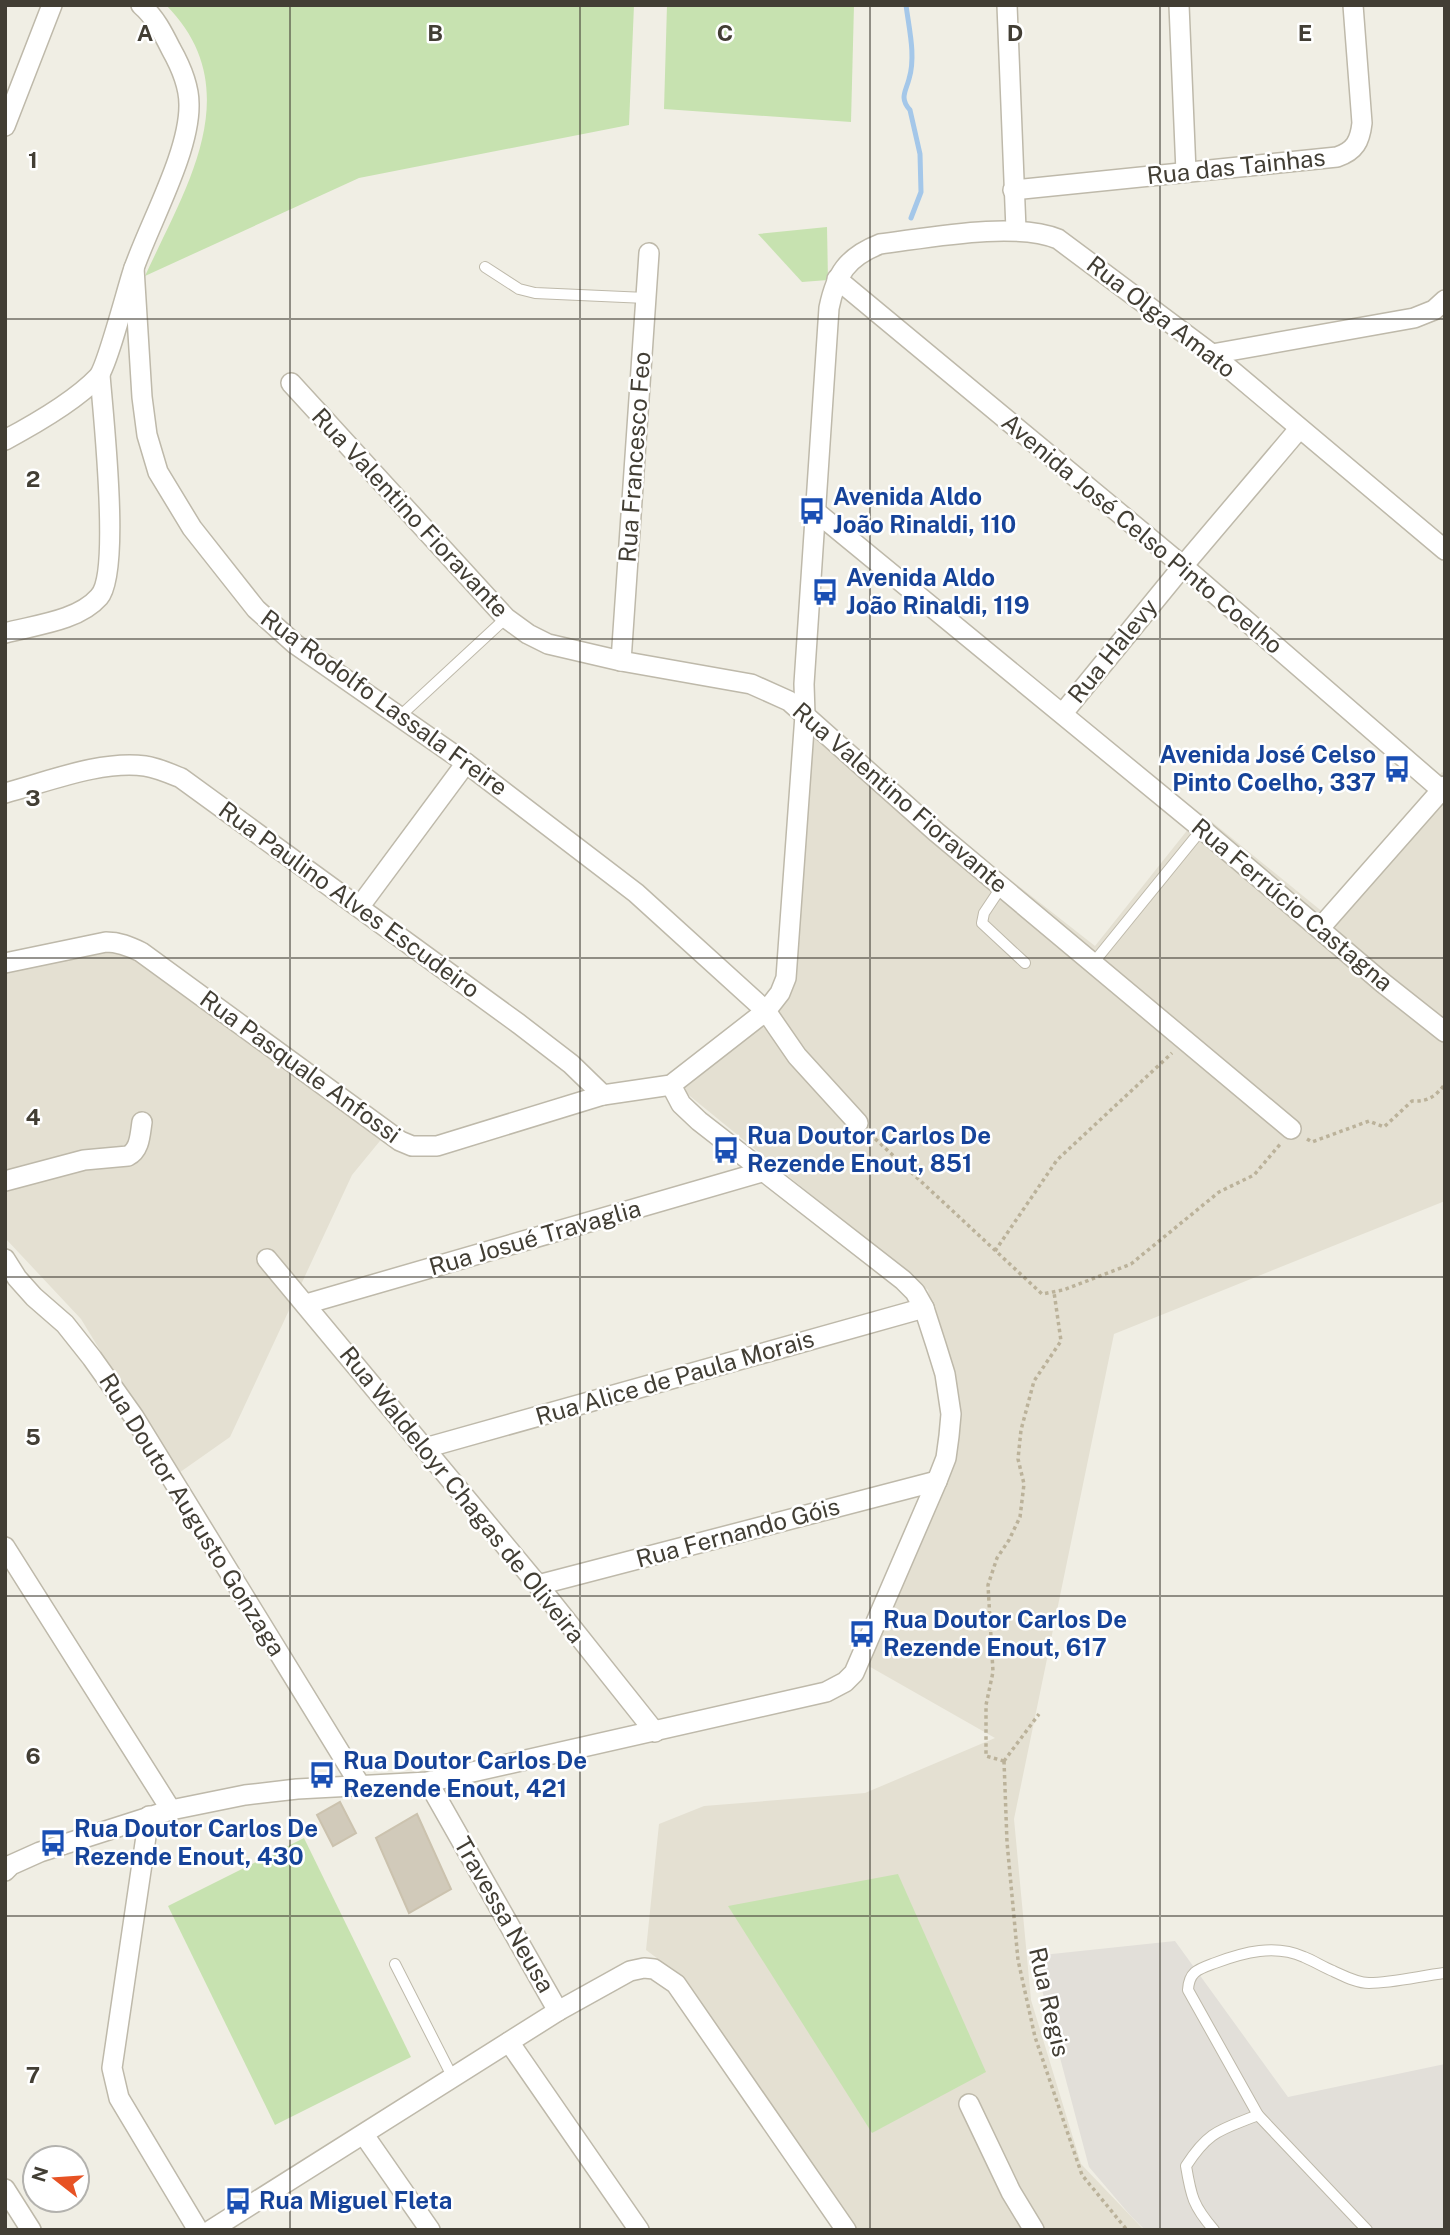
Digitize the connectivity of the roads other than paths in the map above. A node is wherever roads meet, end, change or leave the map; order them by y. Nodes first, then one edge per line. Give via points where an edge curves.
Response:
1 (52, 5) edge
2 (141, 5) edge
3 (1007, 5) edge
4 (1179, 5) edge
5 (1353, 5) edge
6 (6, 121) edge
7 (1186, 172) junction
8 (1013, 190) junction
9 (1016, 230) junction
10 (649, 253) dead end
11 (485, 267) dead end
12 (134, 268) junction
13 (837, 279) junction
14 (646, 298) junction
15 (1441, 310) edge
16 (1212, 354) junction
17 (100, 375) junction
18 (291, 383) dead end
19 (1299, 429) junction
20 (5, 440) edge
21 (815, 510) junction
22 (1445, 550) edge
23 (1183, 566) junction
24 (506, 618) junction
25 (5, 633) edge
26 (621, 661) junction
27 (1063, 713) junction
28 (805, 715) junction
29 (399, 717) junction
30 (466, 763) junction
31 (1444, 790) edge
32 (5, 793) edge
33 (1202, 829) junction
34 (1002, 886) junction
35 (360, 906) junction
36 (1320, 928) junction
37 (1094, 962) junction
38 (5, 963) edge
39 (1025, 963) dead end
40 (766, 1011) junction
41 (1445, 1032) edge
42 (671, 1085) junction
43 (603, 1094) junction
44 (142, 1122) dead end
45 (859, 1123) road end
46 (1291, 1129) road end
47 (765, 1171) junction
48 (5, 1181) edge
49 (5, 1259) edge
50 (267, 1259) dead end
51 (306, 1304) junction
52 (924, 1308) junction
53 (425, 1448) junction
54 (937, 1481) junction
55 (5, 1547) edge
56 (538, 1585) junction
57 (655, 1732) junction
58 (428, 1782) junction
59 (360, 1785) junction
60 (171, 1810) junction
61 (149, 1816) junction
62 (7, 1864) edge
63 (395, 1964) dead end
64 (1444, 1973) edge
65 (558, 2011) junction
66 (509, 2042) junction
67 (453, 2078) junction
68 (969, 2104) dead end
69 (1258, 2115) junction
70 (363, 2135) junction
71 (5, 2189) edge
72 (233, 2224) edge
73 (31, 2230) edge
74 (198, 2230) edge
75 (211, 2230) edge
76 (429, 2230) edge
77 (639, 2230) edge
78 (846, 2230) edge
79 (1034, 2230) edge
80 (1214, 2230) edge
81 (1367, 2230) edge

1 - 6 street
2 - 12 street via 174,54 189,101 174,169
3 - 8 street
4 - 7 street
5 - 7 street, Rua das Tainhas via 1362,123 1360,137 1349,153 1337,158
7 - 8 street, Rua das Tainhas
8 - 9 street
9 - 13 street, Rua Olga Amato via 880,244 861,251
9 - 16 street, Rua Olga Amato via 1042,232 1073,248
10 - 14 street, Rua Francesco Feo
11 - 14 lane via 519,289 535,293
12 - 17 street
12 - 29 street, Rua Rodolfo Lassala Freire via 147,435 171,495 256,610 295,644
13 - 21 street via 827,332
13 - 23 street, Avenida José Celso Pinto Coelho
14 - 26 street, Rua Francesco Feo
15 - 16 street
16 - 19 street, Rua Olga Amato
17 - 20 street
17 - 25 street via 108,500 107,582 101,596 88,607
18 - 24 street, Rua Valentino Fioravante
19 - 22 street, Rua Olga Amato
19 - 23 street, Rua Halevy
21 - 27 street, Rua Ferrúcio Castagna
21 - 28 street
23 - 27 street, Rua Halevy
23 - 31 street, Avenida José Celso Pinto Coelho
24 - 26 street, Rua Valentino Fioravante via 548,644
24 - 29 lane
26 - 28 street, Rua Valentino Fioravante via 751,684 789,701
27 - 33 street, Rua Ferrúcio Castagna
28 - 34 street, Rua Valentino Fioravante
28 - 40 street via 789,958 780,993
29 - 30 street, Rua Rodolfo Lassala Freire
30 - 35 street
30 - 40 street, Rua Rodolfo Lassala Freire via 636,892
31 - 36 street
32 - 35 street, Rua Paulino Alves Escudeiro via 88,771 133,765 160,769 181,778
33 - 36 street, Rua Ferrúcio Castagna
33 - 37 lane
34 - 37 street, Rua Valentino Fioravante
34 - 39 lane via 981,919
35 - 43 street, Rua Paulino Alves Escudeiro via 571,1064
36 - 41 street, Rua Ferrúcio Castagna
37 - 46 street, Rua Valentino Fioravante
38 - 43 street, Rua Pasquale Anfossi via 106,942 130,946 412,1146 437,1146
40 - 42 street
40 - 45 street, Rua Rodolfo Lassala Freire via 797,1056
42 - 43 street
42 - 47 street via 685,1109
44 - 48 street via 138,1146 128,1156 85,1160
47 - 51 street, Rua Josué Travaglia
47 - 52 street via 903,1279
49 - 59 street, Rua Doutor Augusto Gonzaga via 34,1297 65,1324 134,1417
50 - 51 street, Rua Waldeloyr Chagas de Oliveira
51 - 53 street, Rua Waldeloyr Chagas de Oliveira
52 - 53 street, Rua Alice de Paula Morais
52 - 54 street via 951,1414 946,1458
53 - 56 street, Rua Waldeloyr Chagas de Oliveira
54 - 56 street, Rua Fernando Góis
54 - 57 street via 860,1662 845,1682 826,1692
55 - 60 street
56 - 57 street, Rua Waldeloyr Chagas de Oliveira
57 - 58 street
58 - 59 street
58 - 65 street, Travessa Neusa
59 - 60 street via 245,1796
60 - 61 street
61 - 62 street
61 - 74 street via 112,2068 119,2098
63 - 67 lane
64 - 69 lane via 1367,1983 1303,1956 1266,1950 1192,1972 1188,1990
65 - 66 street
65 - 78 street via 630,1971 644,1968 664,1974 677,1984
66 - 67 street
66 - 77 street
67 - 70 street
68 - 79 street
69 - 80 lane via 1216,2131 1186,2166 1191,2196
69 - 81 lane
70 - 72 street
70 - 76 street
71 - 73 street
72 - 75 street

